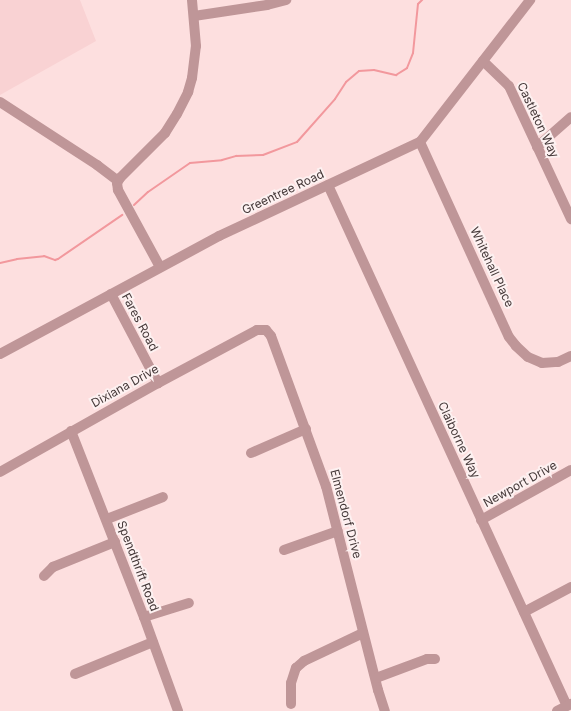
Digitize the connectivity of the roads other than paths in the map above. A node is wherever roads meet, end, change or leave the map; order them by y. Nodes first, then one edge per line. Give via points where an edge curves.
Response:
1 (192, 0) edge
2 (286, 0) edge
3 (530, 0) edge
4 (194, 16) junction
5 (484, 61) junction
6 (0, 102) edge
7 (571, 117) edge
8 (420, 142) junction
9 (537, 147) junction
10 (118, 181) junction
11 (328, 185) junction
12 (571, 219) edge
13 (160, 267) junction
14 (110, 294) junction
15 (266, 330) joint
16 (0, 354) edge
17 (571, 356) edge
18 (158, 383) junction
19 (306, 429) junction
20 (71, 431) junction
21 (251, 453) dead end
22 (571, 470) edge
23 (0, 472) edge
24 (163, 497) dead end
25 (107, 519) junction
26 (481, 520) junction
27 (338, 531) junction
28 (115, 542) junction
29 (284, 550) dead end
30 (44, 576) dead end
31 (571, 587) edge
32 (189, 603) dead end
33 (524, 612) junction
34 (144, 617) junction
35 (363, 633) junction
36 (153, 642) junction
37 (435, 659) dead end
38 (76, 674) dead end
39 (376, 678) junction
40 (291, 704) dead end
41 (569, 705) edge
42 (178, 711) edge
43 (385, 711) edge
44 (557, 711) edge

1 - 4 street
2 - 4 street via 267,6
3 - 5 street, Greentree Road
4 - 10 street via 195,59 183,104 162,136
5 - 8 street, Greentree Road
5 - 9 street, Castleton Way via 508,86
6 - 10 street via 97,164
7 - 9 street
8 - 11 street, Greentree Road
8 - 17 street, Whitehall Place via 509,337 528,357 542,363 558,362
9 - 12 street, Castleton Way
10 - 13 street via 118,190
11 - 13 street, Greentree Road
11 - 26 street, Claiborne Way
13 - 14 street, Greentree Road
14 - 16 street, Greentree Road
14 - 18 street, Fares Road
15 - 18 street, Dixiana Drive via 256,330
15 - 19 street, Elmendorf Drive via 271,336
18 - 20 street, Dixiana Drive
19 - 21 street
19 - 27 street, Elmendorf Drive via 326,486
20 - 23 street, Dixiana Drive
20 - 25 street, Spendthrift Road
22 - 26 street, Newport Drive
24 - 25 street
25 - 28 street, Spendthrift Road
26 - 33 street, Claiborne Way
27 - 29 street
27 - 35 street, Elmendorf Drive
28 - 30 street via 53,567
28 - 34 street, Spendthrift Road
31 - 33 street
32 - 34 street
33 - 41 street, Claiborne Way
34 - 36 street, Spendthrift Road
35 - 39 street, Elmendorf Drive
35 - 40 street via 308,659 296,668
36 - 38 street
36 - 42 street, Spendthrift Road
37 - 39 street via 427,659
39 - 43 street, Elmendorf Drive
41 - 44 street

